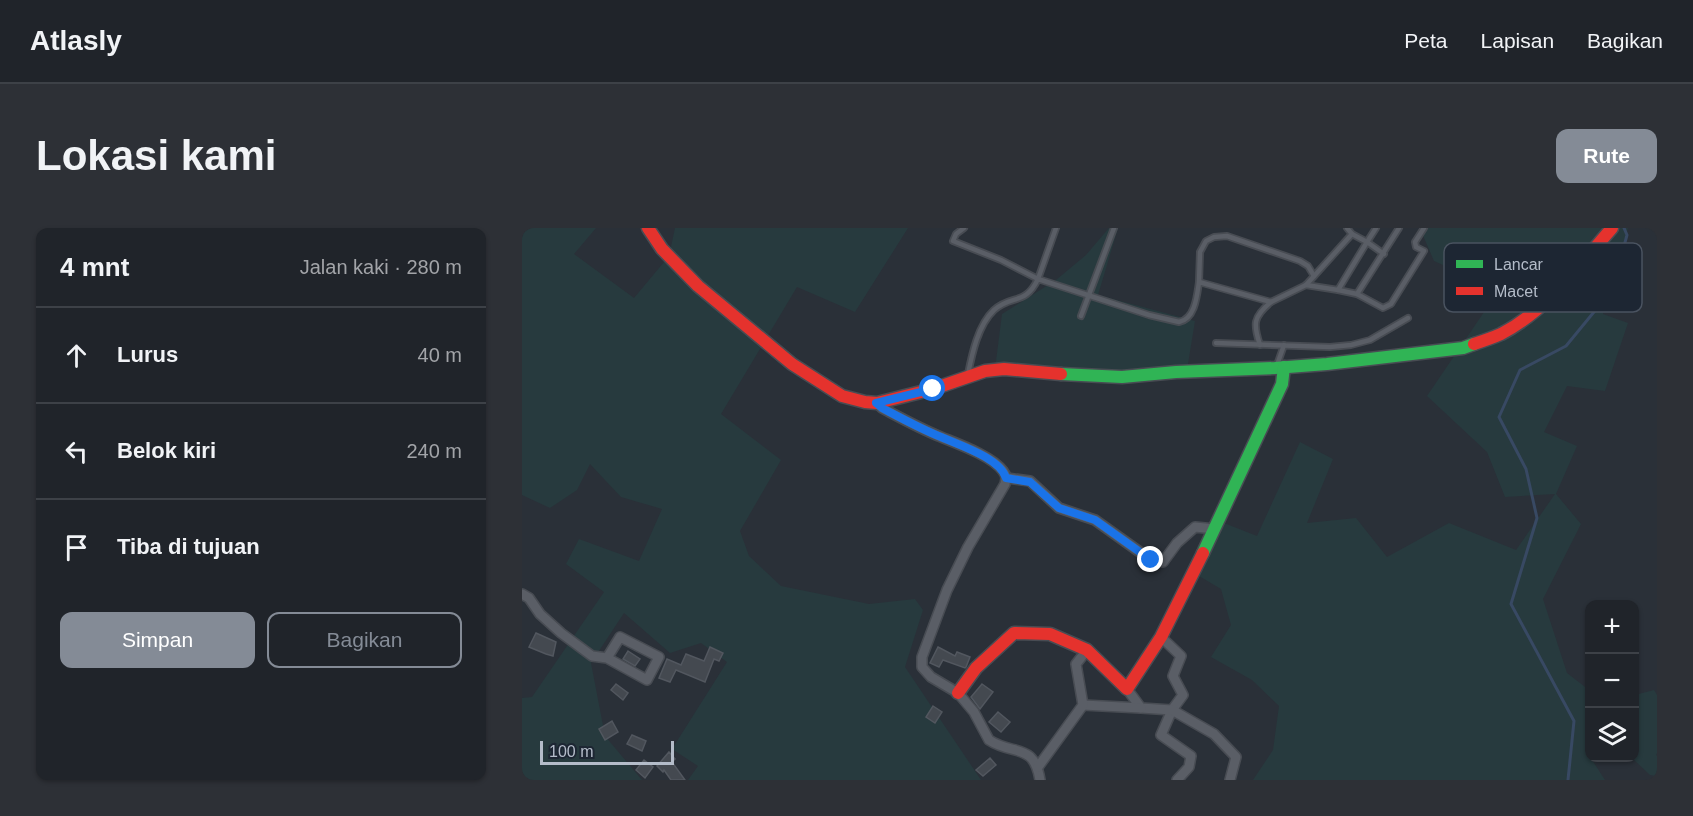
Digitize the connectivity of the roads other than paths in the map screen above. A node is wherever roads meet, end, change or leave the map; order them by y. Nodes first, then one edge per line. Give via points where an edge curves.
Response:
1 (648, 228) edge
2 (964, 228) edge
3 (1056, 228) edge
4 (1114, 228) edge
5 (1347, 228) edge
6 (1376, 228) edge
7 (1399, 228) edge
8 (1424, 228) edge
9 (1612, 228) edge
10 (1352, 234) junction
11 (1367, 242) junction
12 (1599, 243) edge
13 (1384, 254) junction
14 (1314, 276) junction
15 (1038, 279) junction
16 (1199, 282) junction
17 (1306, 285) junction
18 (1338, 290) junction
19 (1357, 294) junction
20 (1089, 296) junction
21 (1271, 302) junction
22 (1535, 312) edge
23 (1081, 316) dead end
24 (1408, 318) dead end
25 (1216, 343) dead end
26 (1260, 345) junction
27 (1284, 345) junction
28 (1280, 368) junction
29 (968, 376) junction
30 (876, 403) junction
31 (1006, 478) junction
32 (1215, 529) junction
33 (522, 594) edge
34 (1161, 637) junction
35 (1087, 650) junction
36 (607, 658) junction
37 (1127, 688) junction
38 (958, 693) junction
39 (1083, 705) junction
40 (1141, 708) junction
41 (1172, 710) junction
42 (1038, 768) junction
43 (1040, 780) edge
44 (1177, 780) edge
45 (1230, 780) edge

1 - 30 street via 662,249 698,286 792,364 842,396
2 - 15 lane via 953,241
3 - 15 lane
4 - 20 lane
5 - 10 lane
6 - 11 lane
7 - 13 lane
8 - 19 lane via 1415,242 1424,251 1391,304 1383,308
9 - 12 street
10 - 11 lane
10 - 14 lane
11 - 13 lane
11 - 18 lane
13 - 19 lane
14 - 16 lane via 1300,261 1227,236 1206,241 1200,252
14 - 17 lane
15 - 20 lane
15 - 29 lane via 1033,290 994,311 981,329
16 - 20 lane via 1190,316 1179,322
16 - 21 lane
17 - 18 lane
17 - 21 lane
18 - 19 lane
20 - 23 lane
21 - 26 lane via 1256,317
22 - 28 street via 1498,335 1462,348
24 - 27 lane via 1370,340 1351,345
25 - 26 lane
26 - 27 lane
27 - 28 lane
28 - 29 street via 1122,376 1004,369
28 - 32 street via 1282,384
29 - 30 street
30 - 31 street via 961,444 997,465
31 - 32 street via 1030,482 1059,508 1095,520 1151,560 1163,562 1195,527
31 - 38 street via 947,590 922,657 922,667 931,677
32 - 34 street
33 - 36 street via 561,633 592,656
34 - 37 street
34 - 41 street via 1182,656 1173,676 1183,695
35 - 37 street
35 - 38 street via 1050,634 1014,633 981,662
35 - 39 street via 1076,664
36 - 36 street via 620,637 659,657 647,680
37 - 40 street
38 - 42 street via 989,740 1029,755
39 - 40 street
39 - 42 street
40 - 41 street
41 - 44 street via 1161,735 1191,756 1189,767
41 - 45 street via 1214,735 1236,757
42 - 43 street

